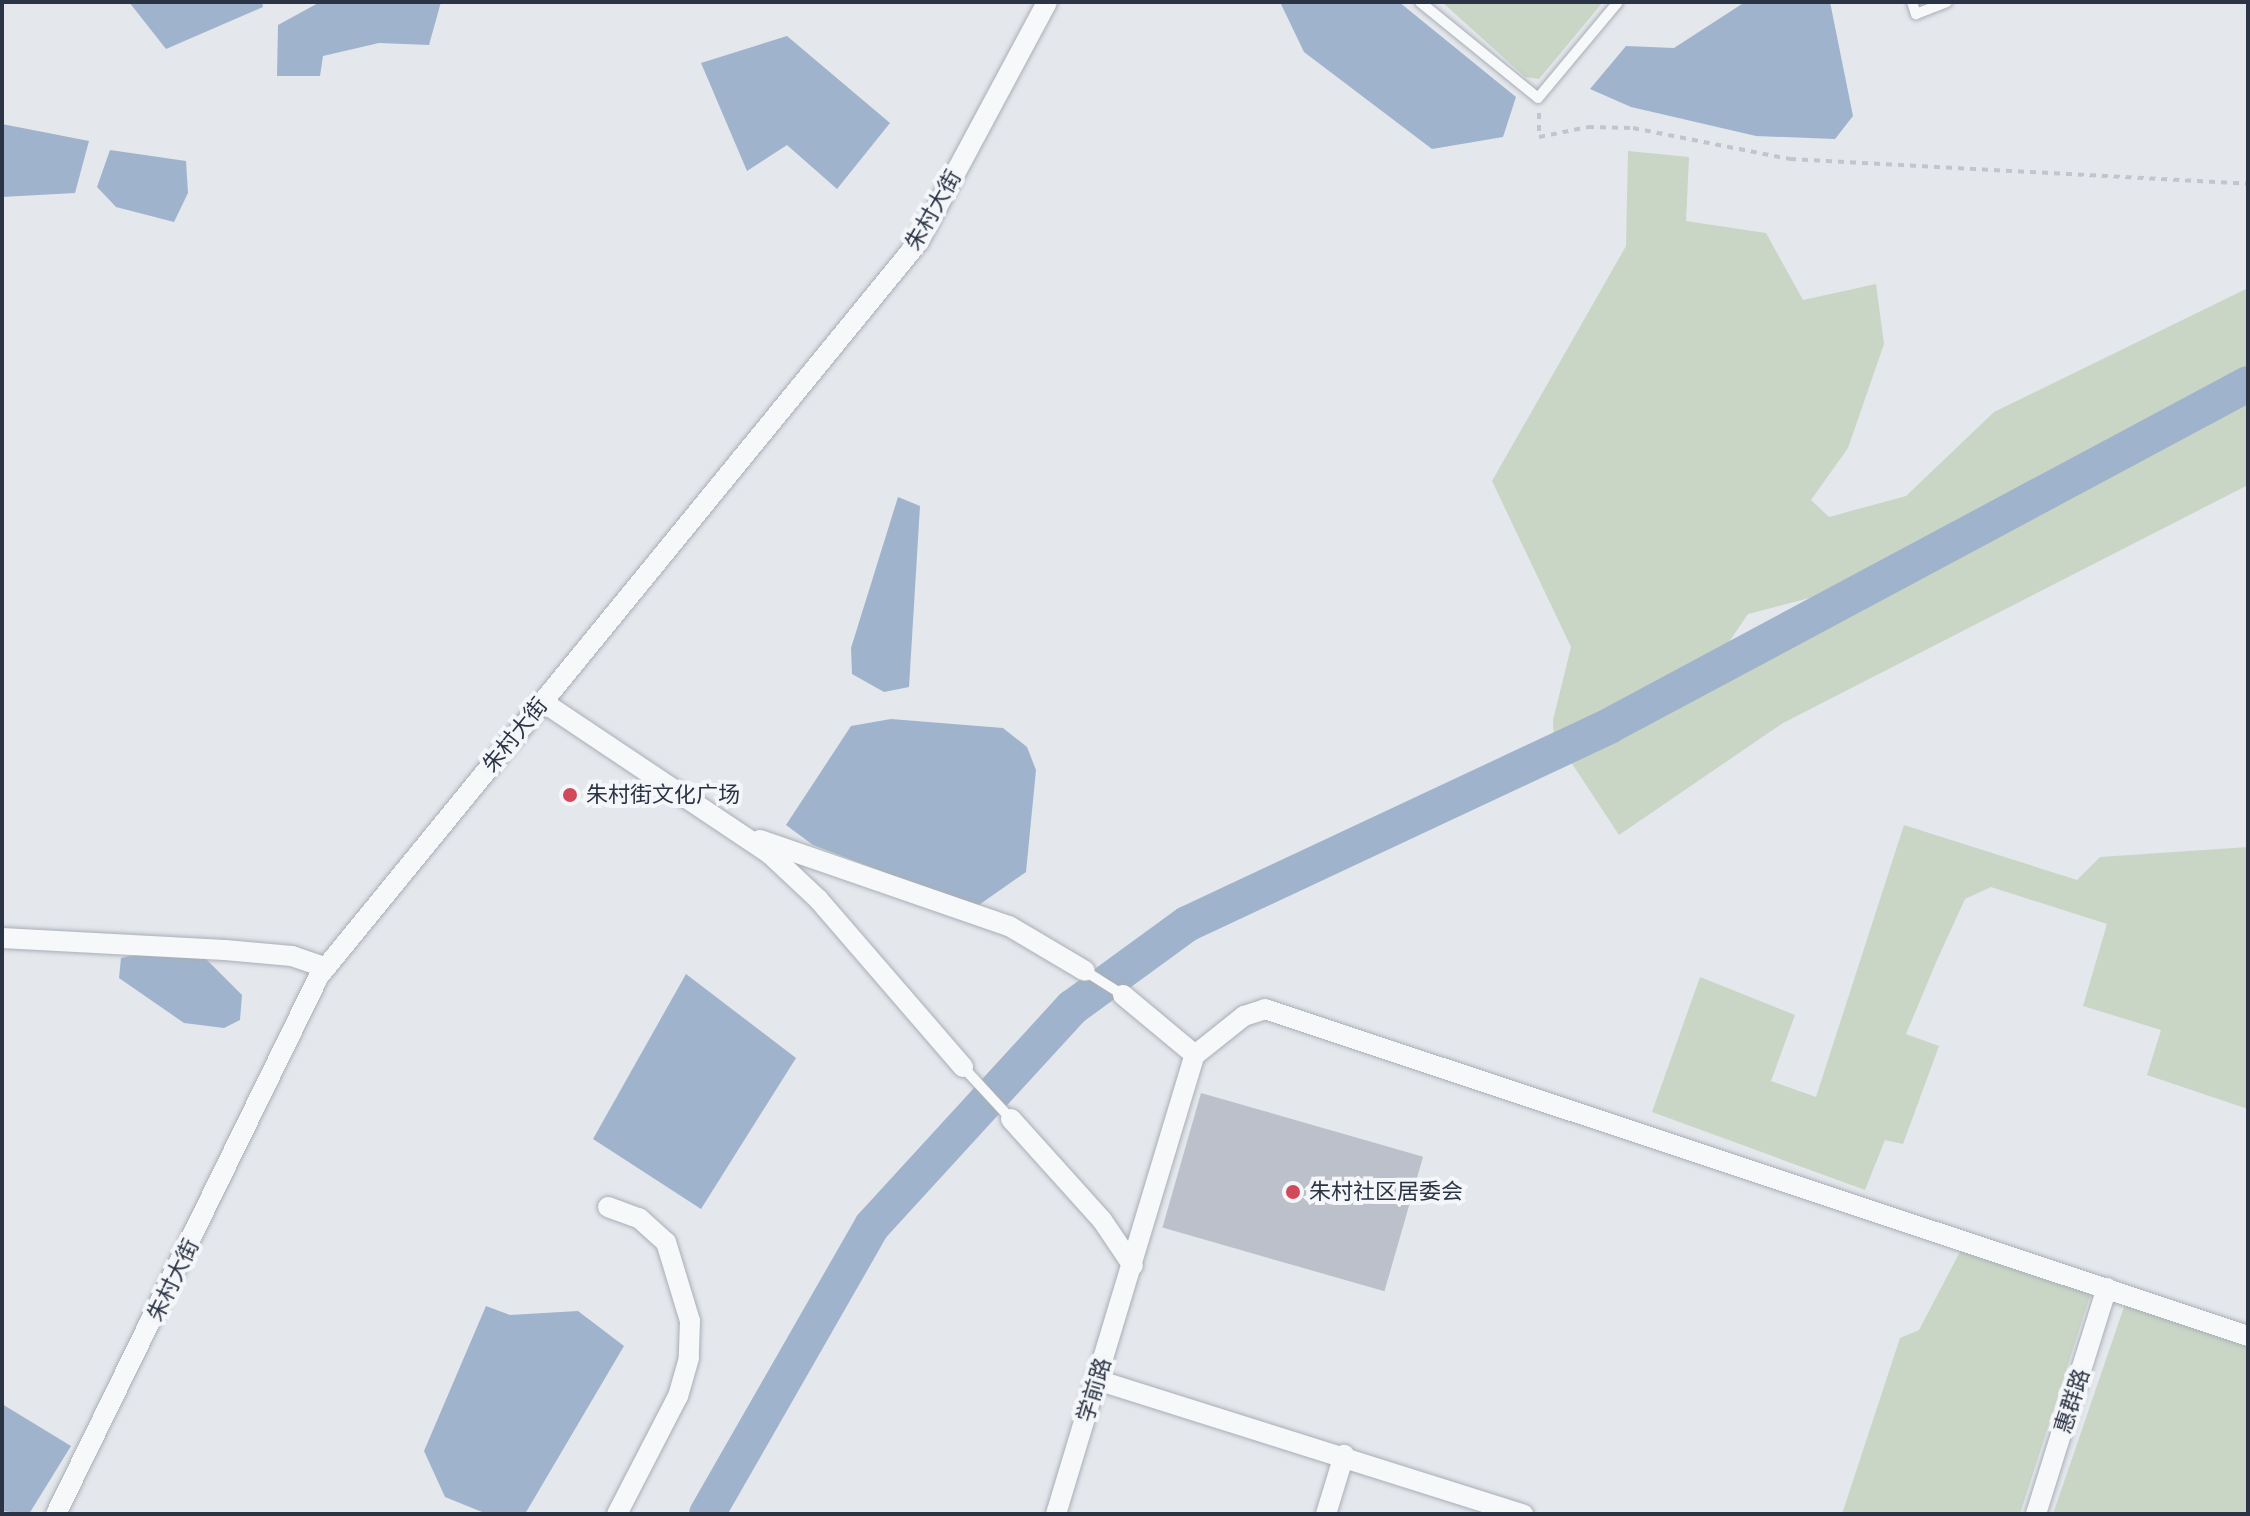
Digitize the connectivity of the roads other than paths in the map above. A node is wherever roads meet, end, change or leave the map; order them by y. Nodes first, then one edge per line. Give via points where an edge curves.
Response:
1 (1047, 2) edge
2 (1420, 2) edge
3 (1618, 2) edge
4 (1912, 2) edge
5 (1947, 2) edge
6 (543, 702) junction
7 (745, 835) junction
8 (2, 938) edge
9 (326, 968) junction
10 (1085, 971) joint
11 (1123, 995) joint
12 (1195, 1055) junction
13 (963, 1067) joint
14 (1011, 1119) joint
15 (608, 1207) dead end
16 (1133, 1266) junction
17 (2107, 1288) junction
18 (2248, 1336) edge
19 (1097, 1380) junction
20 (1344, 1455) junction
21 (56, 1514) edge
22 (617, 1514) edge
23 (1056, 1514) edge
24 (1326, 1514) edge
25 (1523, 1514) edge
26 (2036, 1514) edge

1 - 6 street, 朱村大街 via 919,241
2 - 3 lane via 1538,98
4 - 5 lane via 1916,14
6 - 7 street
6 - 9 street, 朱村大街
7 - 10 street via 1009,926
7 - 13 street via 818,899
8 - 9 street via 239,951 292,956
9 - 21 street, 朱村大街
10 - 11 lane
11 - 12 street
12 - 16 street, 学前路
12 - 17 street via 1244,1016 1265,1009 1292,1014
13 - 14 lane
14 - 16 street via 1102,1220
15 - 22 street via 639,1218 666,1242 690,1321 689,1358 678,1396
16 - 19 street, 学前路
17 - 18 street
17 - 26 street, 惠群路
19 - 20 street
19 - 23 street, 学前路
20 - 24 street
20 - 25 street

